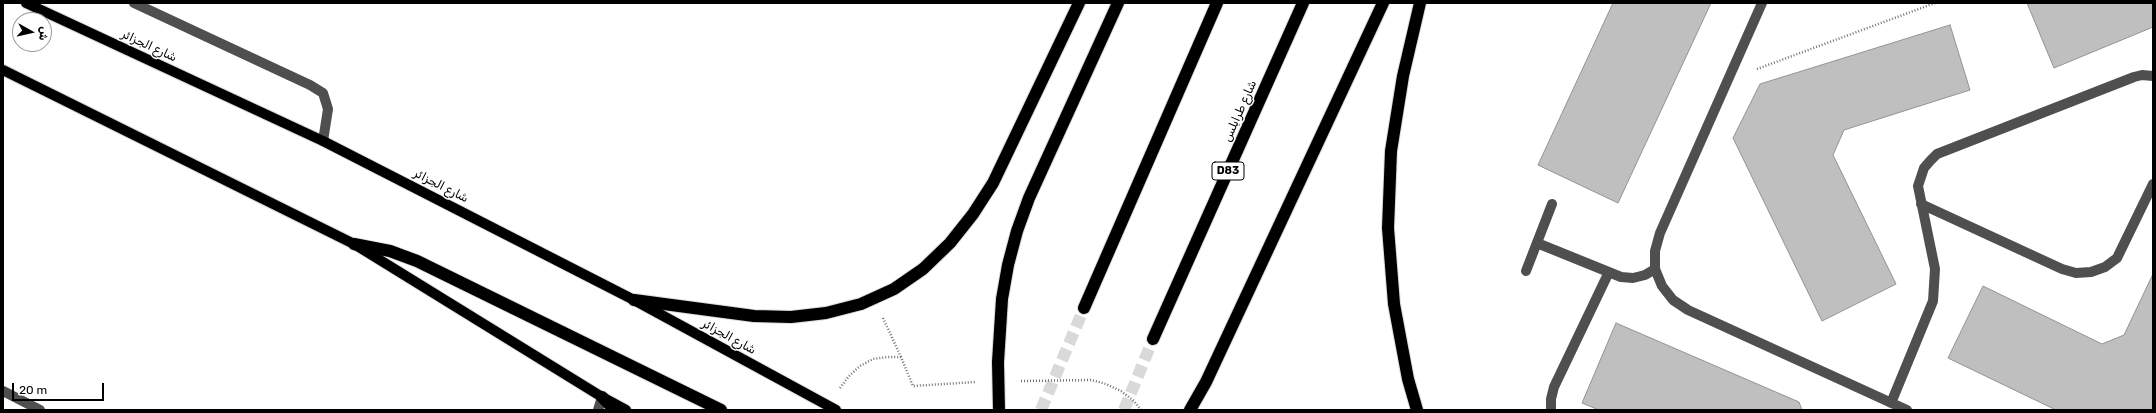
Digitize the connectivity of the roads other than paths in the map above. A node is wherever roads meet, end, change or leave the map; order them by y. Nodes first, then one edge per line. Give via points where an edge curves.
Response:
1 (26, 3) edge
2 (134, 3) edge
3 (1079, 3) edge
4 (1118, 3) edge
5 (1218, 3) edge
6 (1303, 3) edge
7 (1383, 3) edge
8 (1420, 3) edge
9 (1762, 3) edge
10 (3, 70) edge
11 (2153, 76) edge
12 (323, 141) junction
13 (2153, 184) edge
14 (1552, 204) dead end
15 (1921, 204) junction
16 (1537, 243) junction
17 (354, 244) junction
18 (1655, 269) junction
19 (1526, 270) dead end
20 (1608, 274) junction
21 (634, 300) junction
22 (1084, 308) tunnel mouth
23 (1153, 339) tunnel mouth
24 (3, 391) edge
25 (602, 397) junction
26 (1891, 403) junction
27 (40, 410) edge
28 (598, 410) edge
29 (615, 410) edge
30 (626, 410) edge
31 (721, 410) edge
32 (836, 410) edge
33 (999, 410) edge
34 (1190, 410) edge
35 (1417, 410) edge
36 (1551, 410) edge
37 (1905, 410) edge

1 - 12 main road, شارع الجزائر
2 - 12 street via 310,85 323,94 328,109
3 - 21 highway via 996,176 973,214 950,243 923,269 894,288 861,304 826,313 790,317 754,316
4 - 33 highway via 1035,185 1017,231 1008,264 1001,313
5 - 22 highway
6 - 23 highway, شارع طرابلس / D83
7 - 34 highway via 1206,382
8 - 35 highway via 1403,76 1391,151 1388,228 1394,304 1408,380
9 - 18 street via 1660,233 1655,251
10 - 17 main road
11 - 15 street via 2134,77 1937,154 1920,176 1918,186
12 - 21 main road, شارع الجزائر
13 - 15 street via 2116,258 2105,267 2091,272 2076,273 2062,269
14 - 16 street
15 - 26 street via 1935,269 1933,301
16 - 19 street
16 - 20 street
17 - 25 main road
17 - 31 highway via 390,251 417,261
18 - 20 street via 1633,278
18 - 26 street via 1665,291 1688,310
20 - 36 street via 1554,388
21 - 32 main road, شارع الجزائر
24 - 27 street
25 - 28 street
25 - 29 highway
25 - 30 main road
26 - 37 street

